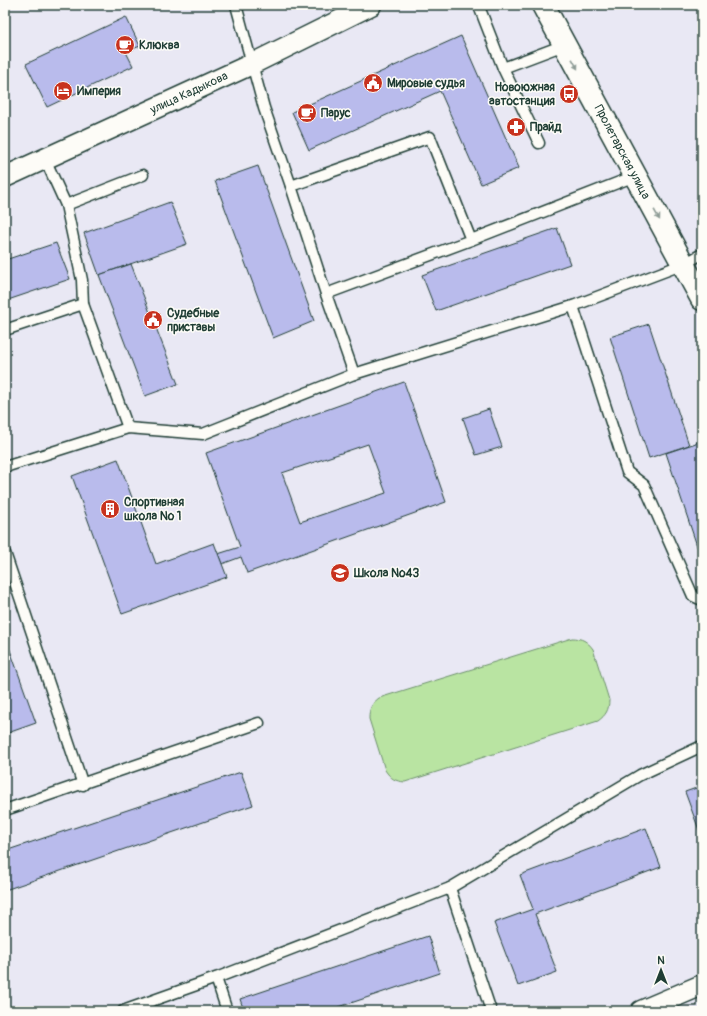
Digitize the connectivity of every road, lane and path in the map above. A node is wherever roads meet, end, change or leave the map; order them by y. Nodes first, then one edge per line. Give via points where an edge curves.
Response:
1 (236, 5) edge
2 (371, 5) edge
3 (543, 5) edge
4 (480, 9) dead end
5 (564, 45) junction
6 (252, 64) junction
7 (503, 68) junction
8 (539, 143) dead end
9 (45, 160) junction
10 (143, 175) dead end
11 (5, 176) edge
12 (634, 176) junction
13 (291, 186) junction
14 (66, 205) junction
15 (471, 240) junction
16 (693, 259) edge
17 (326, 294) junction
18 (702, 299) edge
19 (83, 304) junction
20 (573, 306) junction
21 (5, 330) edge
22 (354, 374) junction
23 (128, 428) junction
24 (5, 467) edge
25 (5, 553) edge
26 (702, 600) edge
27 (259, 724) dead end
28 (702, 746) edge
29 (83, 784) junction
30 (5, 810) edge
31 (450, 888) junction
32 (216, 978) junction
33 (702, 985) edge
34 (123, 1011) edge
35 (227, 1011) edge
36 (491, 1011) edge
37 (641, 1011) edge

1 - 6 lane
2 - 6 street, улица Кадыкова
3 - 5 street, Пролетарская улица
4 - 7 lane
5 - 7 lane
5 -> 12 street, Пролетарская улица
6 - 9 street, улица Кадыкова
6 - 13 lane
7 - 8 lane
9 - 11 street, улица Кадыкова
9 - 14 lane
10 - 14 lane
12 - 15 lane
12 -> 16 street, Пролетарская улица
13 - 15 lane via 430,137
13 - 17 lane
14 - 19 lane via 82,280
15 - 17 lane
16 - 18 street, Пролетарская улица
16 - 20 lane
17 - 22 lane
19 - 21 lane
19 - 23 lane
20 - 22 lane
20 - 26 lane via 627,472 644,484 693,596
22 - 23 lane via 203,434
23 - 24 lane
25 - 29 lane
27 - 29 lane
28 - 31 lane via 640,775
29 - 30 lane
31 - 32 lane
31 - 36 lane
32 - 34 lane
32 - 35 lane
33 - 37 street

